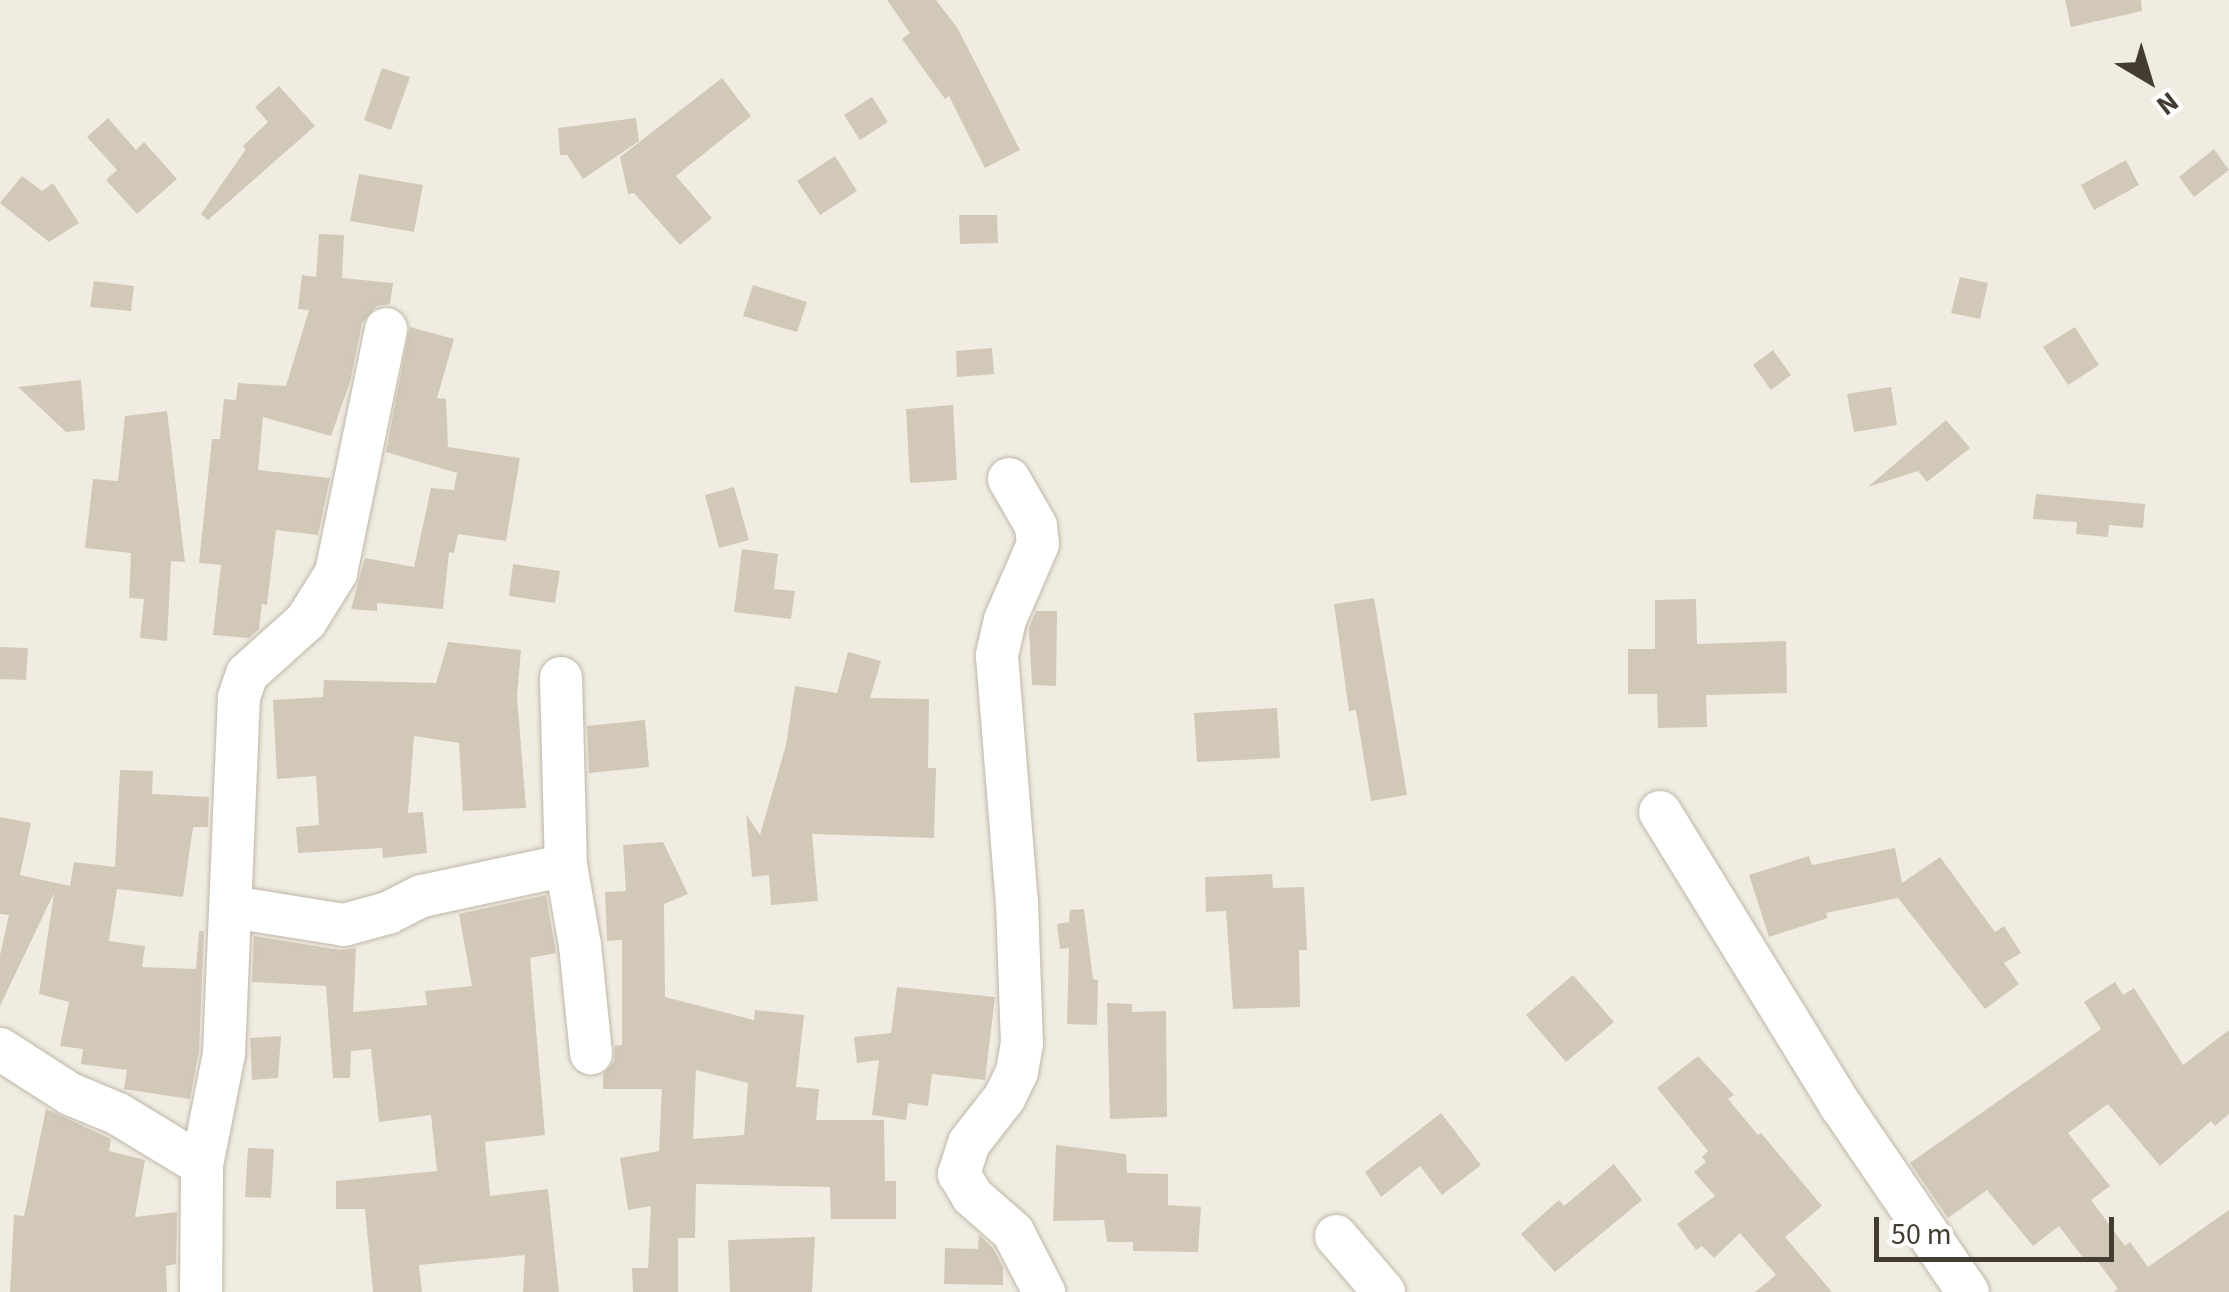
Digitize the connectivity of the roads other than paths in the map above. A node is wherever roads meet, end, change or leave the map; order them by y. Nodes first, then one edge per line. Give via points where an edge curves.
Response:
1 (386, 328) dead end
2 (1009, 479) dead end
3 (561, 678) dead end
4 (1660, 812) dead end
5 (566, 865) junction
6 (232, 907) junction
7 (0, 1049) edge
8 (590, 1054) dead end
9 (202, 1165) junction
10 (1336, 1236) dead end
11 (201, 1292) edge
12 (1044, 1292) edge
13 (1384, 1292) edge
14 (1968, 1292) edge

1 - 6 street via 336,573 306,621 241,686
2 - 12 street via 1036,526 1038,544 1005,620 998,656 1022,1044 1011,1085 969,1144 959,1174 972,1196 1012,1232
3 - 5 street
4 - 14 street via 1841,1106
5 - 6 street via 422,896 344,925
5 - 8 street
6 - 9 street via 224,1054
7 - 9 street
9 - 11 street
10 - 13 street

